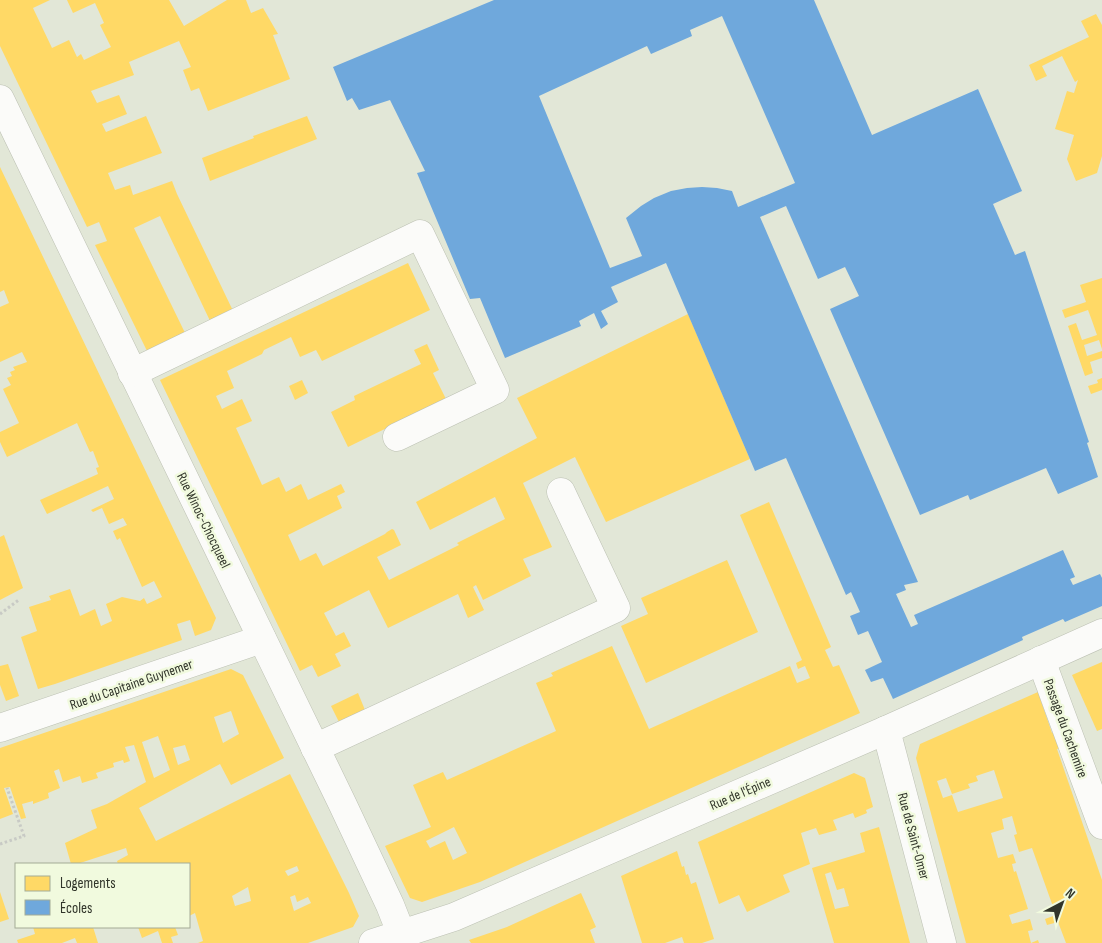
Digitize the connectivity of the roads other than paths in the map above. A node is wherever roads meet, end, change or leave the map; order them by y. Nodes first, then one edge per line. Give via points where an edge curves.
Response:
1 (0, 99) edge
2 (132, 373) junction
3 (397, 437) dead end
4 (561, 492) dead end
5 (1102, 633) edge
6 (262, 639) junction
7 (1041, 660) junction
8 (0, 728) edge
9 (886, 730) junction
10 (315, 748) junction
11 (1102, 825) edge
12 (404, 939) edge
13 (374, 943) edge
14 (942, 943) edge

1 - 2 street, Rue Winoc-Chocqueel
2 - 3 street via 420,234 495,390
2 - 6 street, Rue Winoc-Chocqueel
4 - 10 street via 616,608
5 - 7 street, Rue de l'Épine
6 - 8 street, Rue du Capitaine Guynemer
6 - 10 street, Rue Winoc-Chocqueel
7 - 9 street, Rue de l'Épine
7 - 11 street, Passage du Cachemire
9 - 12 street, Rue de l'Épine
9 - 14 street, Rue de Saint-Omer
10 - 12 street, Rue Winoc-Chocqueel
12 - 13 street, Rue de l'Épine

